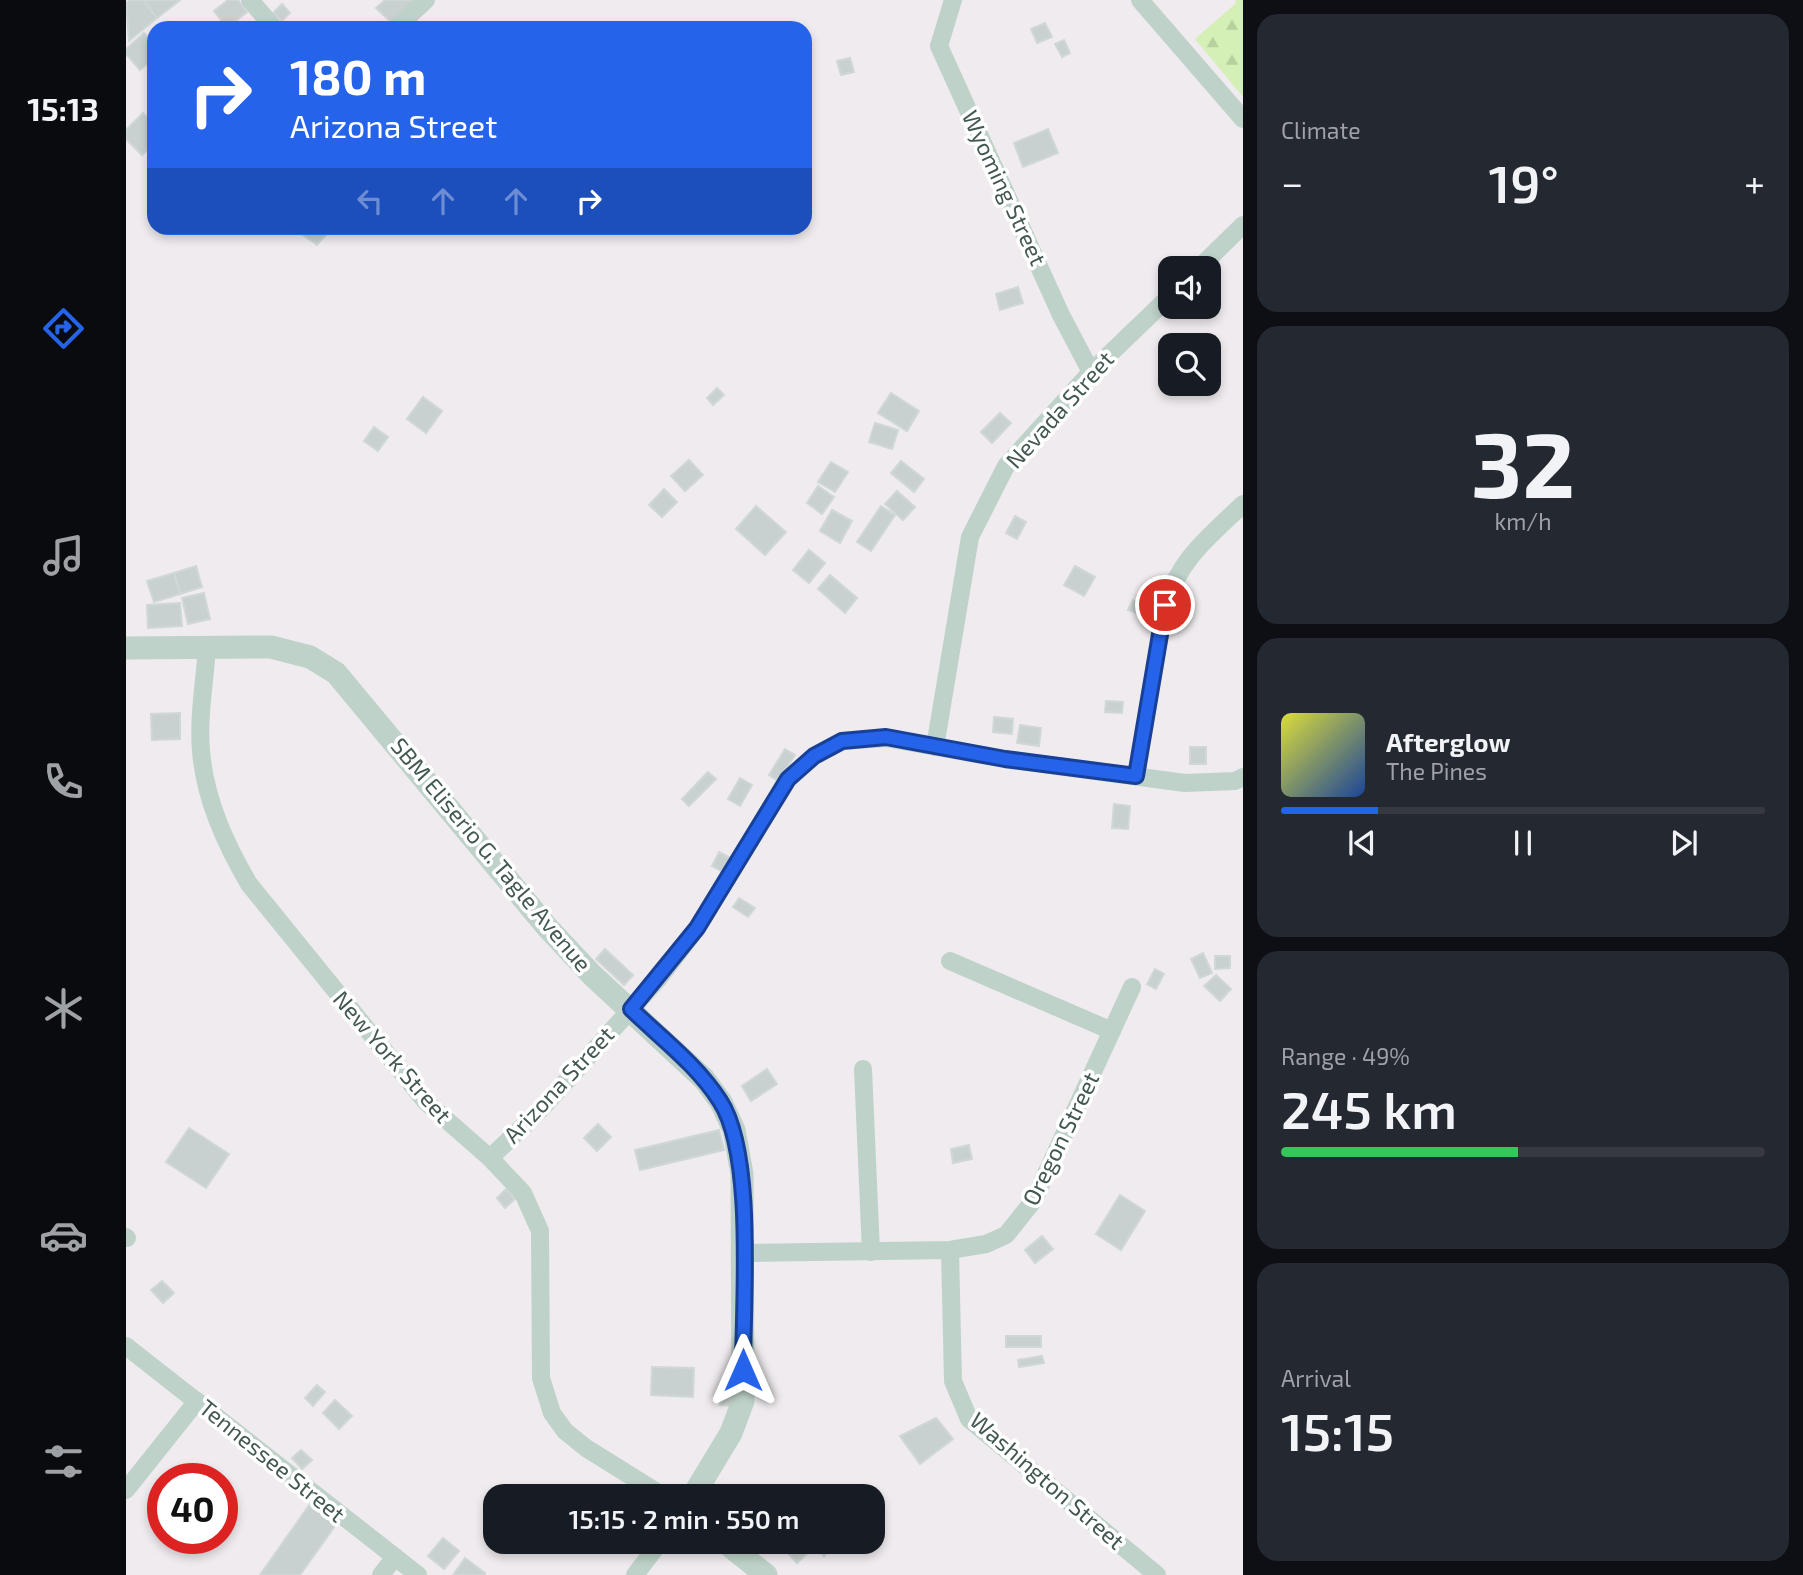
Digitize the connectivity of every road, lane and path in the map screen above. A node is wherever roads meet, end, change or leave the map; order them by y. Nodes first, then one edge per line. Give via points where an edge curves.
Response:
1 (250, 0) edge
2 (426, 0) edge
3 (953, 0) edge
4 (1140, 0) edge
5 (268, 21) edge
6 (404, 21) edge
7 (1243, 119) edge
8 (1243, 225) edge
9 (1211, 256) edge
10 (1158, 308) edge
11 (1091, 372) junction
12 (1243, 504) edge
13 (207, 647) junction
14 (126, 648) edge
15 (935, 747) junction
16 (1136, 776) junction
17 (1243, 777) edge
18 (950, 961) dead end
19 (1132, 987) dead end
20 (631, 1009) junction
21 (1112, 1031) junction
22 (863, 1069) dead end
23 (490, 1158) junction
24 (950, 1250) junction
25 (871, 1252) junction
26 (743, 1253) junction
27 (126, 1346) edge
28 (197, 1401) junction
29 (644, 1484) edge
30 (700, 1484) edge
31 (126, 1490) edge
32 (651, 1554) edge
33 (740, 1554) edge
34 (395, 1558) junction
35 (381, 1575) edge
36 (418, 1575) edge
37 (635, 1575) edge
38 (766, 1575) edge
39 (1157, 1575) edge

1 - 5 street
2 - 6 street
3 - 11 street, Wyoming Street via 939,46
4 - 7 street
8 - 9 street
10 - 11 street, Nevada Street
11 - 15 street, Nevada Street via 1006,466 970,537
12 - 16 street via 1186,559 1171,585
13 - 14 street, SBM Eliserio G. Tagle Avenue
13 - 20 street, SBM Eliserio G. Tagle Avenue via 287,649 336,673 547,927
13 - 23 street, New York Street via 201,750 217,820 231,853 249,884 426,1102
15 - 16 street, Arizona Street
15 - 20 street, Arizona Street via 886,737 842,741 814,756 788,779 697,928
16 - 17 street, Arizona Street via 1185,783
18 - 21 street
19 - 21 street, Oregon Street
20 - 23 street, Arizona Street
20 - 26 street, SBM Eliserio G. Tagle Avenue via 704,1079 734,1130 742,1174
21 - 24 street, Oregon Street via 1020,1221 1006,1235 986,1244
22 - 25 street
23 - 29 street, New York Street via 523,1193 540,1231 541,1378 552,1413 565,1432
24 - 25 street, Oregon Street
24 - 39 street, Washington Street via 953,1381 969,1419
25 - 26 street, Oregon Street
26 - 30 street, SBM Eliserio G. Tagle Avenue via 743,1401 731,1433
27 - 28 street, Tennessee Street
28 - 31 street
28 - 34 street, Tennessee Street
32 - 37 street
33 - 38 street
34 - 35 street
34 - 36 street, Tennessee Street

